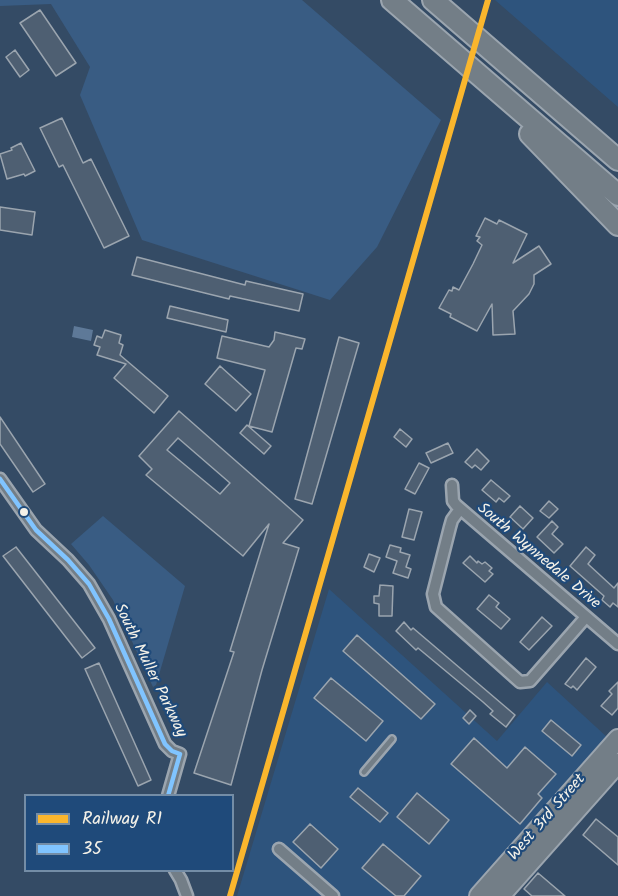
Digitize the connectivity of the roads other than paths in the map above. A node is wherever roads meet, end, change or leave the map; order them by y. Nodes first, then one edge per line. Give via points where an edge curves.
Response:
1 (392, 0) edge
2 (435, 0) edge
3 (486, 81) junction
4 (618, 143) edge
5 (618, 160) edge
6 (618, 195) edge
7 (618, 225) edge
8 (0, 479) edge
9 (452, 485) dead end
10 (460, 509) junction
11 (586, 617) junction
12 (618, 644) edge
13 (392, 739) dead end
14 (618, 739) edge
15 (614, 764) edge
16 (364, 772) dead end
17 (168, 794) edge
18 (279, 849) dead end
19 (176, 872) edge
20 (495, 893) edge
21 (187, 896) edge
22 (333, 896) edge

1 - 3 highway
2 - 4 highway via 502,46
2 - 5 highway
3 - 6 highway
3 - 7 highway via 513,117
8 - 17 street, South Muller Parkway via 36,531 79,572 98,599 165,744 180,754
9 - 10 street, South Wynnedale Drive via 453,501
10 - 11 street, South Wynnedale Drive
10 - 11 street via 452,520 433,594 436,608 520,682 530,681
11 - 12 street, South Wynnedale Drive
13 - 16 lane
14 - 15 main road, West 3rd Street
15 - 20 main road, West 3rd Street
18 - 22 street
19 - 21 street

